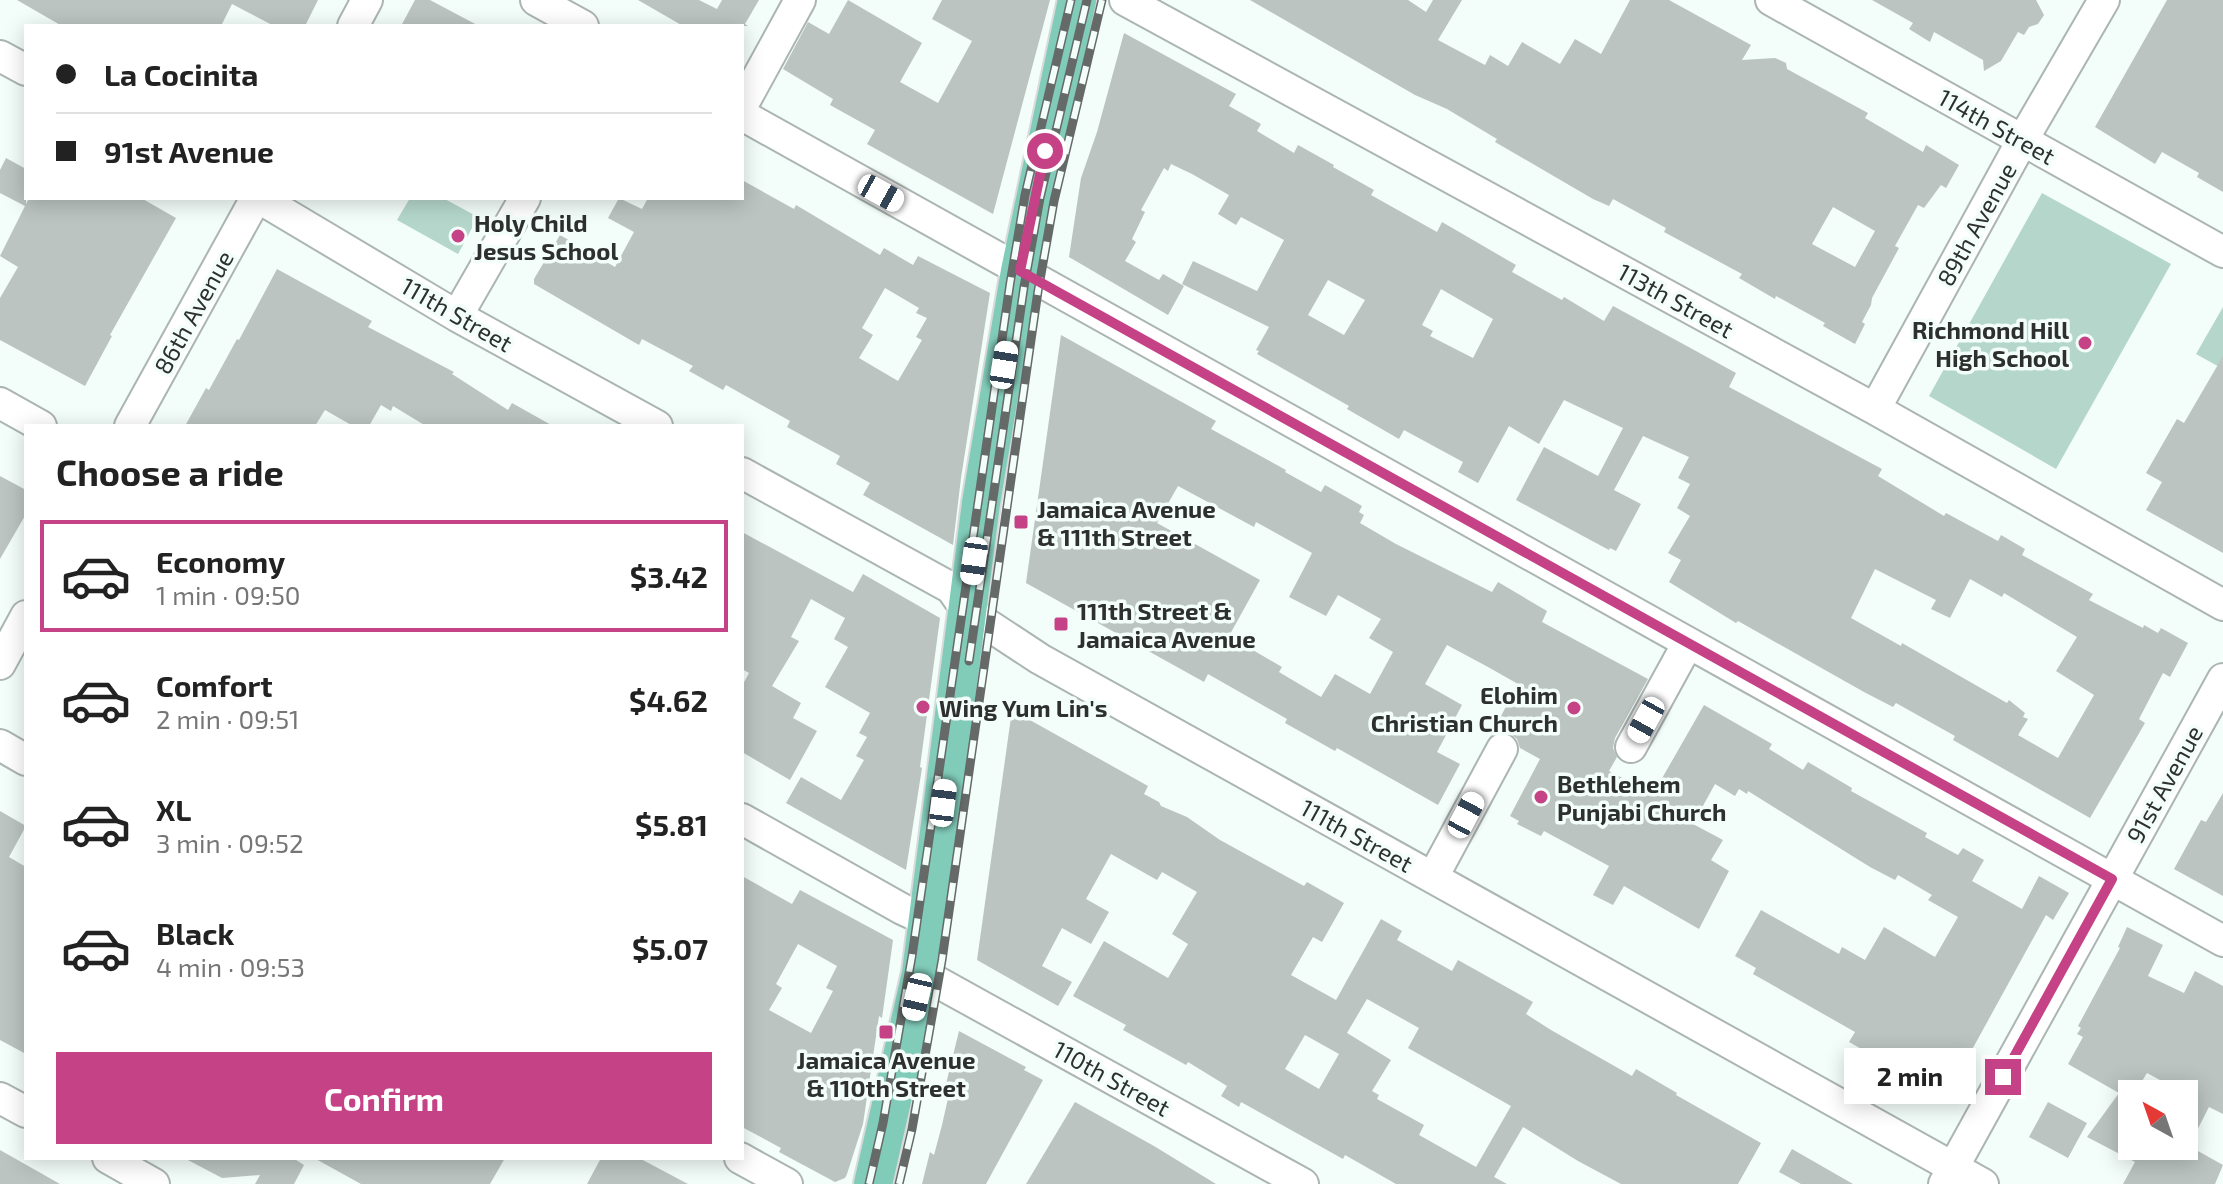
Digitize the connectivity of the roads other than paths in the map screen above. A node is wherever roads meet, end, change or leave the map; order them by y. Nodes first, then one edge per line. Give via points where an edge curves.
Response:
1 (367, 0) edge
2 (536, 0) edge
3 (800, 0) edge
4 (1077, 0) edge
5 (1125, 0) edge
6 (1771, 0) edge
7 (2104, 0) edge
8 (354, 24) edge
9 (579, 24) edge
10 (0, 56) edge
11 (24, 69) edge
12 (744, 102) edge
13 (744, 116) edge
14 (2022, 141) junction
15 (256, 200) edge
16 (260, 200) edge
17 (524, 200) edge
18 (2223, 252) edge
19 (1020, 271) junction
20 (457, 316) junction
21 (0, 403) edge
22 (1875, 409) junction
23 (37, 424) edge
24 (131, 424) edge
25 (653, 424) edge
26 (744, 474) edge
27 (2223, 605) edge
28 (967, 611) junction
29 (24, 620) edge
30 (1688, 643) junction
31 (0, 664) edge
32 (2223, 679) edge
33 (0, 745) edge
34 (1631, 747) dead end
35 (1502, 749) dead end
36 (24, 759) edge
37 (744, 820) edge
38 (1433, 877) junction
39 (2112, 879) junction
40 (928, 921) junction
41 (2223, 941) edge
42 (921, 973) junction
43 (0, 1098) edge
44 (24, 1111) edge
45 (112, 1160) edge
46 (744, 1160) edge
47 (1949, 1176) edge
48 (154, 1184) edge
49 (787, 1184) edge
50 (873, 1184) edge
51 (1303, 1184) edge
52 (1983, 1184) edge

1 - 8 street
2 - 9 street
3 - 12 street
4 - 19 main road
5 - 22 street, 113th Street
6 - 14 street, 114th Street
7 - 14 street, 89th Avenue
10 - 11 street
13 - 19 street
14 - 18 street, 114th Street
14 - 22 street, 89th Avenue
15 - 24 street, 86th Avenue
16 - 20 street, 111th Street
17 - 20 street
19 - 28 main road
19 - 30 street
20 - 25 street, 111th Street
21 - 23 street
22 - 27 street, 113th Street
26 - 28 street, 111th Street via 951,588
28 - 38 street, 111th Street via 1040,659
28 - 40 main road
29 - 31 street
30 - 34 street
30 - 39 street
32 - 39 street, 91st Avenue
33 - 36 street
35 - 38 street
37 - 40 street
38 - 47 street, 111th Street
39 - 41 street
39 - 47 street, 91st Avenue
40 - 42 main road
42 - 50 main road
42 - 51 street, 110th Street
43 - 44 street
45 - 48 street
46 - 49 street
47 - 52 street, 111th Street

